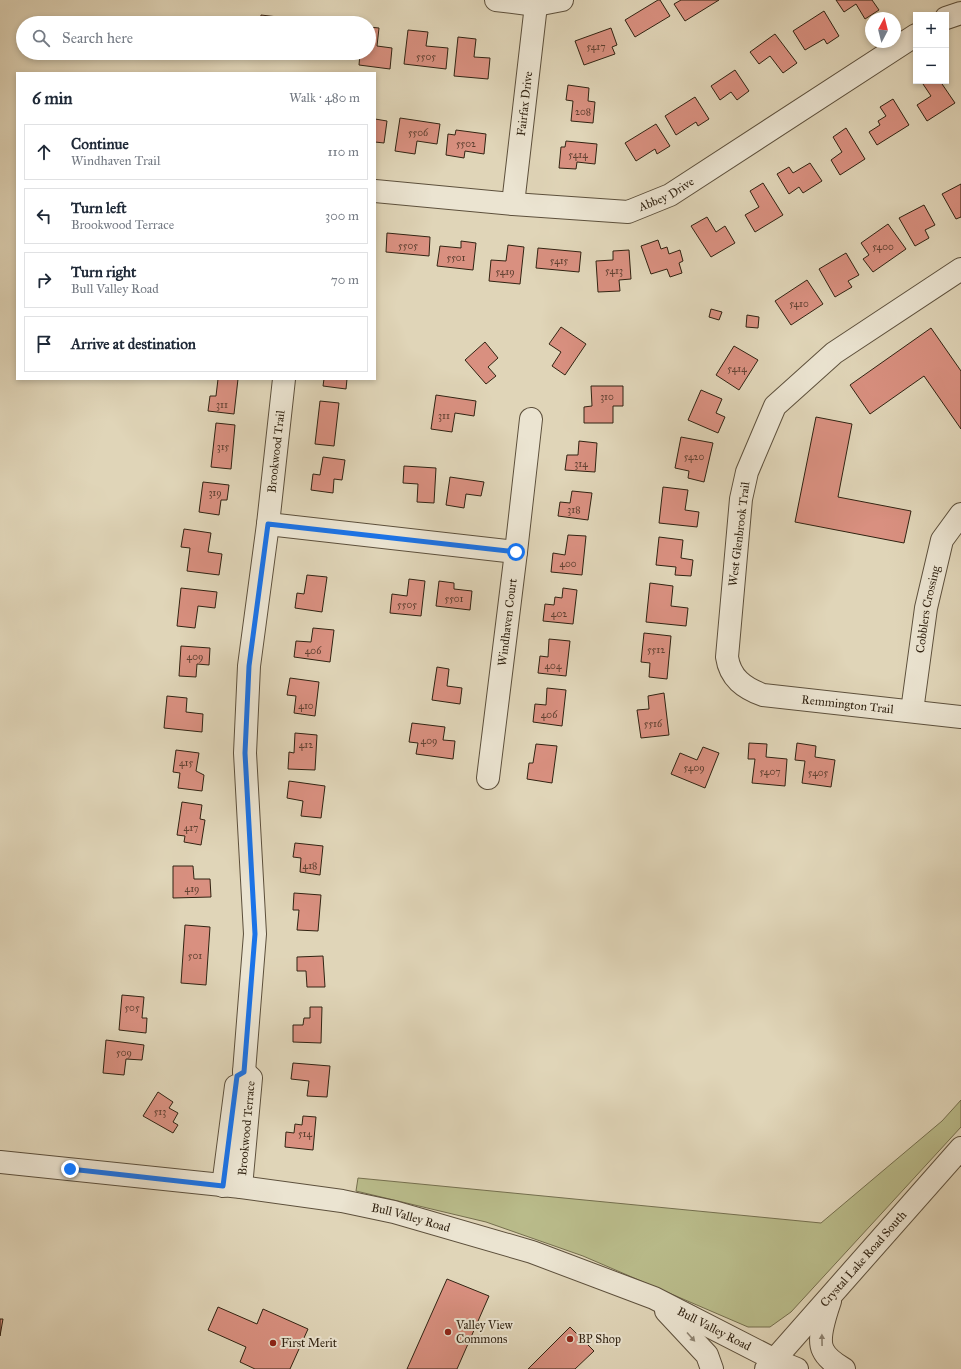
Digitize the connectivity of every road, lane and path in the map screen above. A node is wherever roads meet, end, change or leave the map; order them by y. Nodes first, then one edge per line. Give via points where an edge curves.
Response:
1 (496, 0) edge
2 (562, 0) edge
3 (536, 4) junction
4 (961, 13) edge
5 (949, 17) edge
6 (913, 37) edge
7 (376, 191) edge
8 (513, 204) junction
9 (961, 269) edge
10 (284, 380) edge
11 (531, 419) dead end
12 (961, 514) edge
13 (268, 524) junction
14 (516, 552) junction
15 (738, 680) joint
16 (912, 711) junction
17 (961, 717) edge
18 (488, 778) dead end
19 (961, 1148) edge
20 (0, 1162) edge
21 (232, 1186) junction
22 (831, 1295) junction
23 (654, 1298) junction
24 (770, 1364) edge
25 (712, 1369) edge
26 (796, 1369) edge
27 (844, 1369) edge

1 - 3 street
2 - 3 street
3 - 8 street, Fairfax Drive
4 - 5 street
6 - 8 street, Abbey Drive via 670,195 628,212
7 - 8 street, Abbey Drive
9 - 15 street, West Glenbrook Trail via 834,353 775,406 747,472 741,499 727,657 731,672
10 - 13 street, Brookwood Trail
11 - 14 street, Windhaven Court
12 - 16 street, Cobblers Crossing via 942,540 926,608
13 - 14 street
13 - 21 street, Brookwood Terrace via 249,666 245,753 255,934 244,1072 237,1076
14 - 18 street, Windhaven Court
15 - 16 street, Remmington Trail via 763,695
16 - 17 street, Remmington Trail
19 - 22 street, Crystal Lake Road South
20 - 21 street, Bull Valley Road
21 - 23 street, Bull Valley Road via 342,1201 394,1212 532,1252
22 - 24 street, Crystal Lake Road South
27 -> 22 street via 832,1361 822,1349 822,1327
23 - 24 street, Bull Valley Road
23 -> 25 street via 708,1355
24 - 26 street, Bull Valley Road

